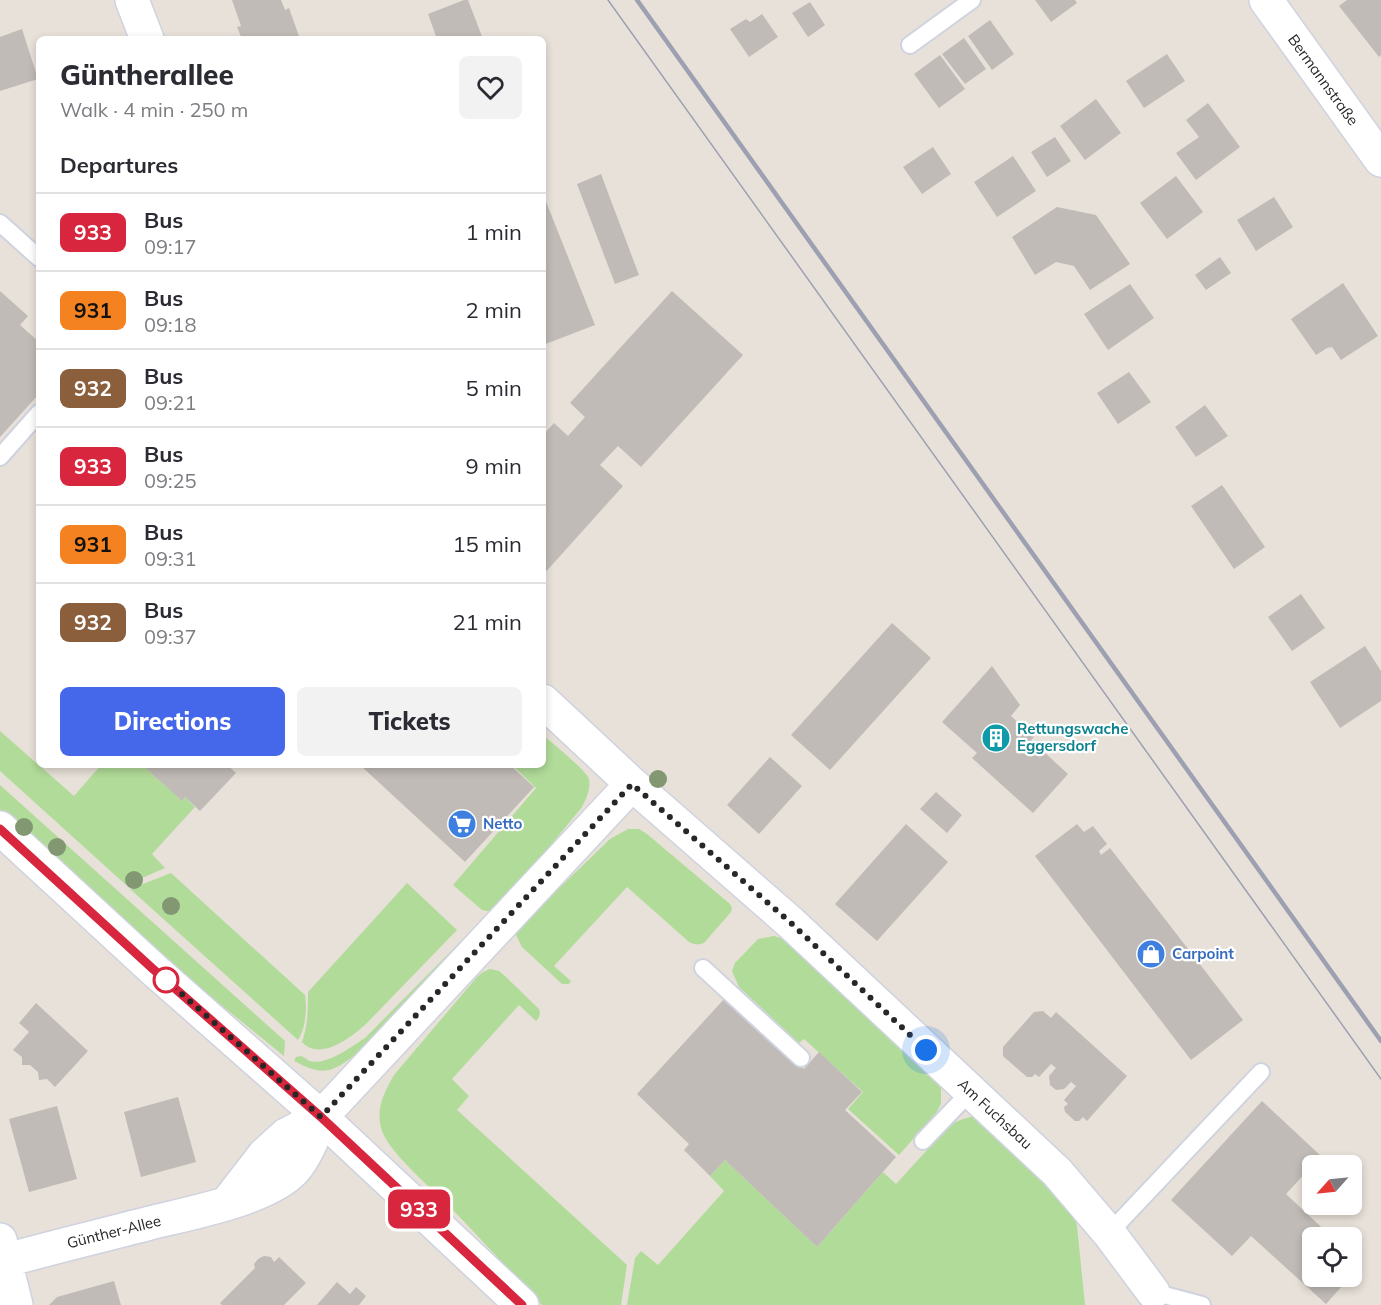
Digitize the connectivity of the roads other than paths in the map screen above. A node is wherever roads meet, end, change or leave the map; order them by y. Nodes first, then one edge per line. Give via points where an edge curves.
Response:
1 (132, 0) edge
2 (972, 0) edge
3 (1266, 0) edge
4 (146, 36) edge
5 (910, 45) dead end
6 (1381, 160) edge
7 (0, 223) edge
8 (36, 255) edge
9 (36, 416) edge
10 (0, 457) edge
11 (546, 704) edge
12 (632, 784) junction
13 (0, 828) edge
14 (702, 968) dead end
15 (801, 1058) dead end
16 (1261, 1072) dead end
17 (970, 1091) junction
18 (321, 1117) junction
19 (923, 1141) dead end
20 (1109, 1233) junction
21 (2, 1254) edge
22 (1153, 1292) joint
23 (16, 1305) edge
24 (522, 1305) edge
25 (1202, 1305) edge

1 - 4 street
2 - 5 lane
3 - 6 street, Bermannstraße
7 - 8 lane
9 - 10 lane
11 - 12 street, Am Fuchsbau
12 - 17 street, Am Fuchsbau via 791,923
12 - 18 street
13 - 18 street
14 - 15 lane
16 - 20 lane
17 - 19 lane
17 - 20 street, Am Fuchsbau via 1057,1172
18 - 21 street, Günther-Allee via 304,1157 293,1171 255,1195
18 - 24 street
20 - 22 street, Am Fuchsbau
21 - 23 street
22 - 25 lane

